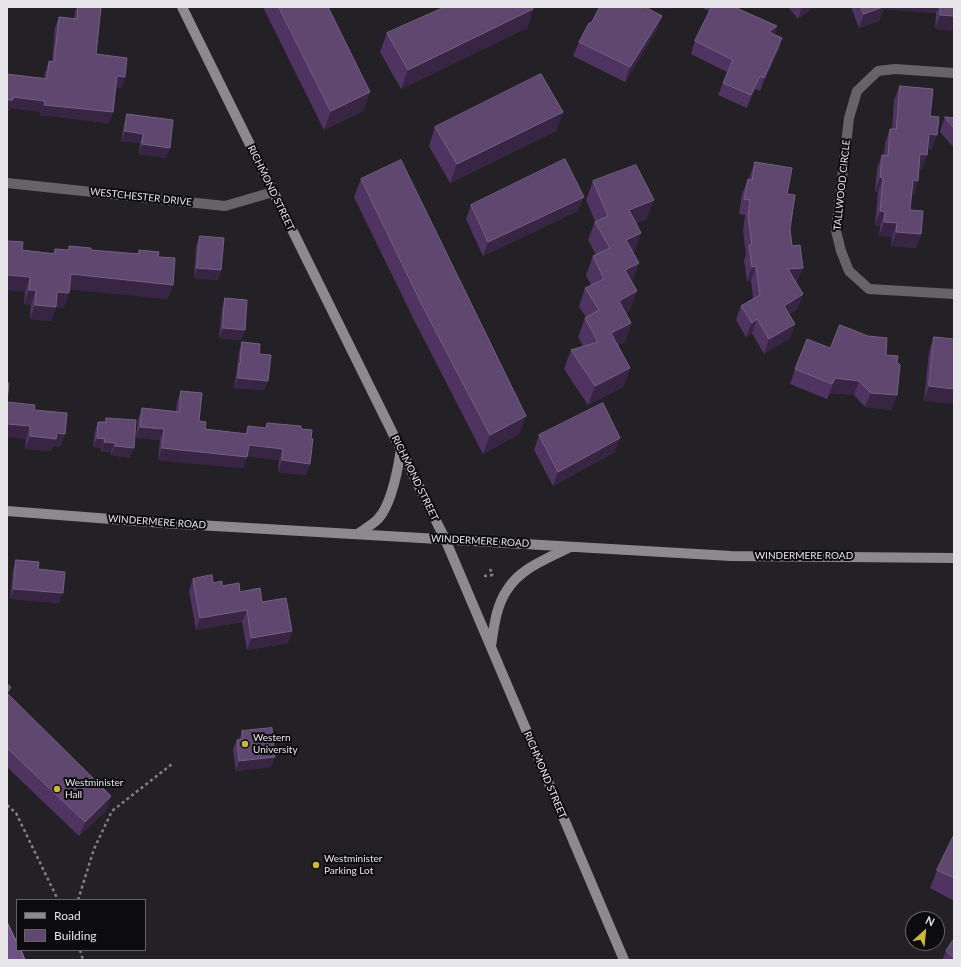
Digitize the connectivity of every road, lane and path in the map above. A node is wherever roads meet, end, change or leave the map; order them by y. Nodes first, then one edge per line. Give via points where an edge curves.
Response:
1 (182, 7) edge
2 (954, 72) edge
3 (7, 183) edge
4 (274, 192) junction
5 (954, 294) edge
6 (401, 450) junction
7 (7, 511) edge
8 (358, 534) junction
9 (445, 539) junction
10 (571, 546) junction
11 (954, 558) edge
12 (490, 569) dead end
13 (484, 576) dead end
14 (491, 646) junction
15 (172, 764) dead end
16 (7, 805) edge
17 (58, 899) edge
18 (78, 899) edge
19 (624, 960) edge

1 - 4 main road, RICHMOND STREET
2 - 5 street, TALLWOOD CIRCLE via 895,68 878,71 857,91 849,118 836,231 849,271 869,288
3 - 4 street, WESTCHESTER DRIVE via 225,206
4 - 6 main road, RICHMOND STREET
6 - 8 main road via 396,479 383,512 378,520
6 - 9 main road, RICHMOND STREET
7 - 8 main road, WINDERMERE ROAD
8 - 9 main road, WINDERMERE ROAD
9 - 10 main road, WINDERMERE ROAD
9 - 14 main road, RICHMOND STREET
10 - 11 main road, WINDERMERE ROAD via 731,556
10 - 14 main road via 532,567 507,589 496,618
12 - 13 path via 494,576
14 - 19 main road, RICHMOND STREET
15 - 18 path via 112,811 94,848
16 - 17 path via 16,813

